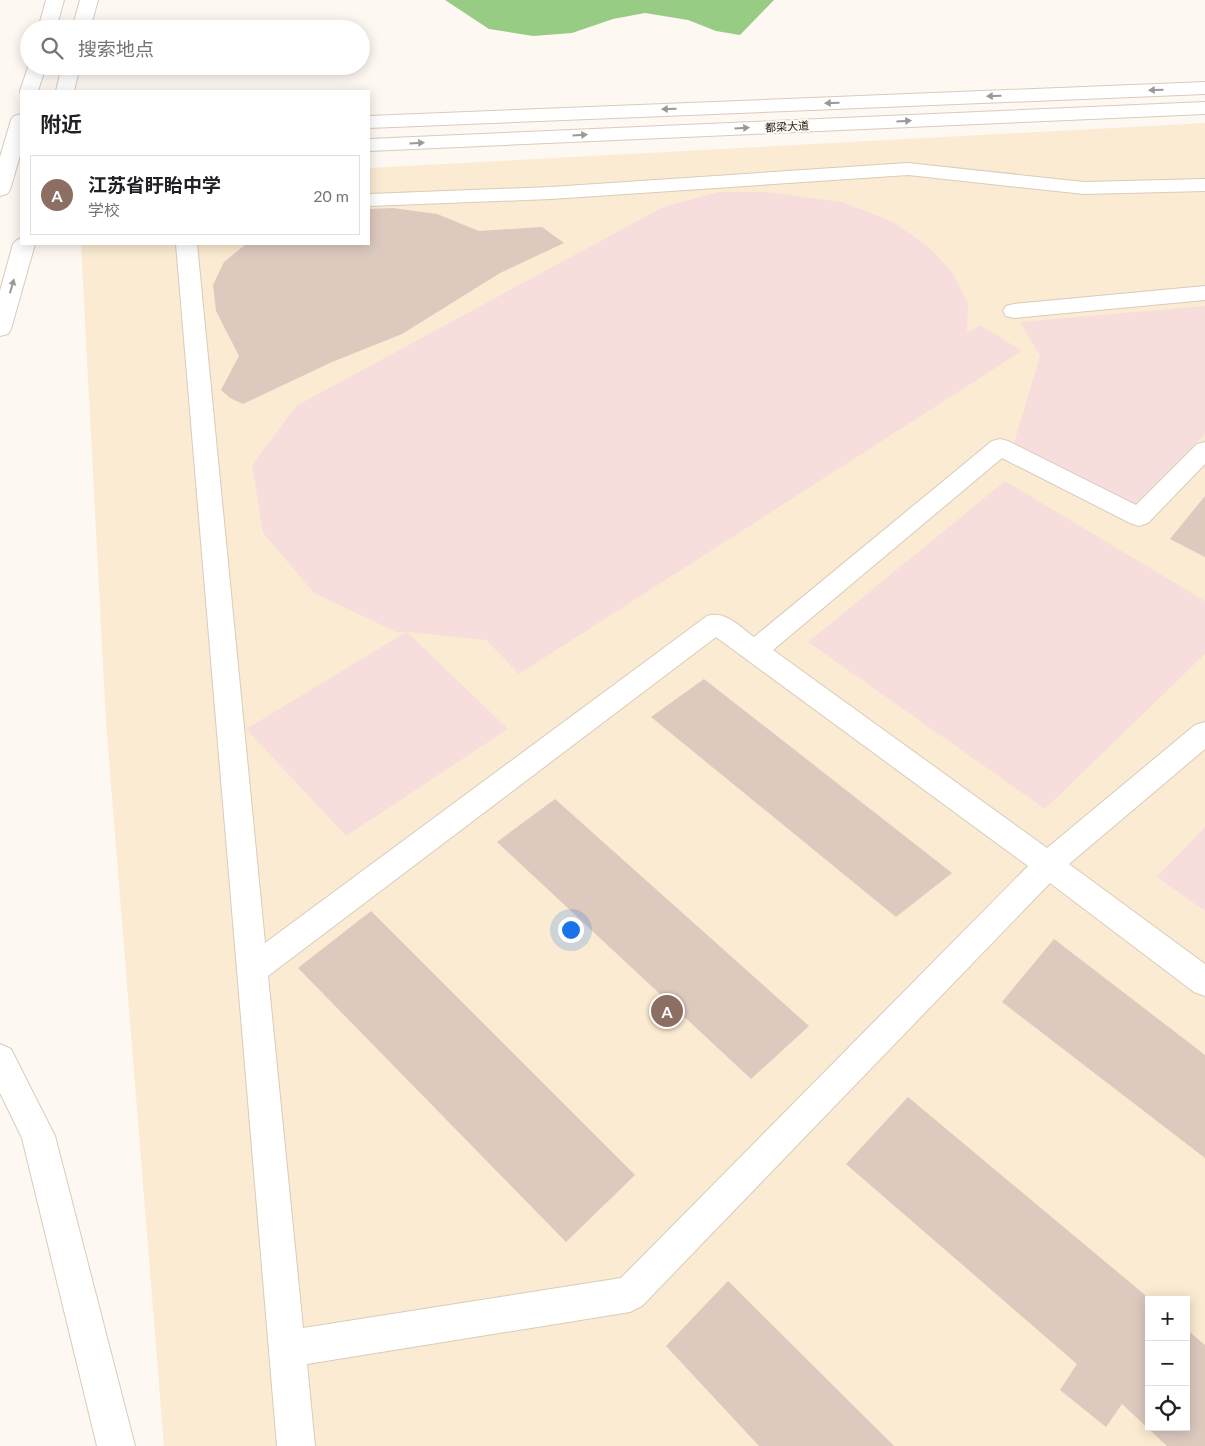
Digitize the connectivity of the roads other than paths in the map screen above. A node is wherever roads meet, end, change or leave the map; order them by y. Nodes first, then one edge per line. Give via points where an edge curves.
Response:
1 (55, 0) edge
2 (89, 0) edge
3 (49, 20) edge
4 (83, 20) edge
5 (34, 75) edge
6 (69, 75) edge
7 (1205, 88) edge
8 (30, 90) edge
9 (65, 90) edge
10 (1205, 108) edge
11 (370, 122) edge
12 (20, 124) edge
13 (370, 145) edge
14 (14, 151) edge
15 (1205, 185) edge
16 (0, 190) edge
17 (370, 200) edge
18 (24, 245) edge
19 (186, 245) edge
20 (1205, 293) edge
21 (1014, 312) dead end
22 (0, 328) edge
23 (1205, 450) edge
24 (754, 651) junction
25 (1205, 733) edge
26 (1048, 866) junction
27 (252, 970) junction
28 (1205, 982) edge
29 (0, 1059) edge
30 (287, 1349) junction
31 (116, 1446) edge
32 (296, 1446) edge

1 - 3 street
2 - 4 street
5 - 8 street
6 - 9 street
7 -> 11 street, 都梁大道
13 -> 10 street, 都梁大道
12 - 14 street
14 - 16 street
15 - 17 street via 1084,188 908,168 551,193
22 -> 18 street
19 - 27 street
20 - 21 street
23 - 24 street via 1139,517 1000,447
24 - 26 street
24 - 27 street via 716,623
25 - 26 street
26 - 28 street
26 - 30 street via 630,1294
27 - 30 street
29 - 31 street via 38,1136
30 - 32 street

